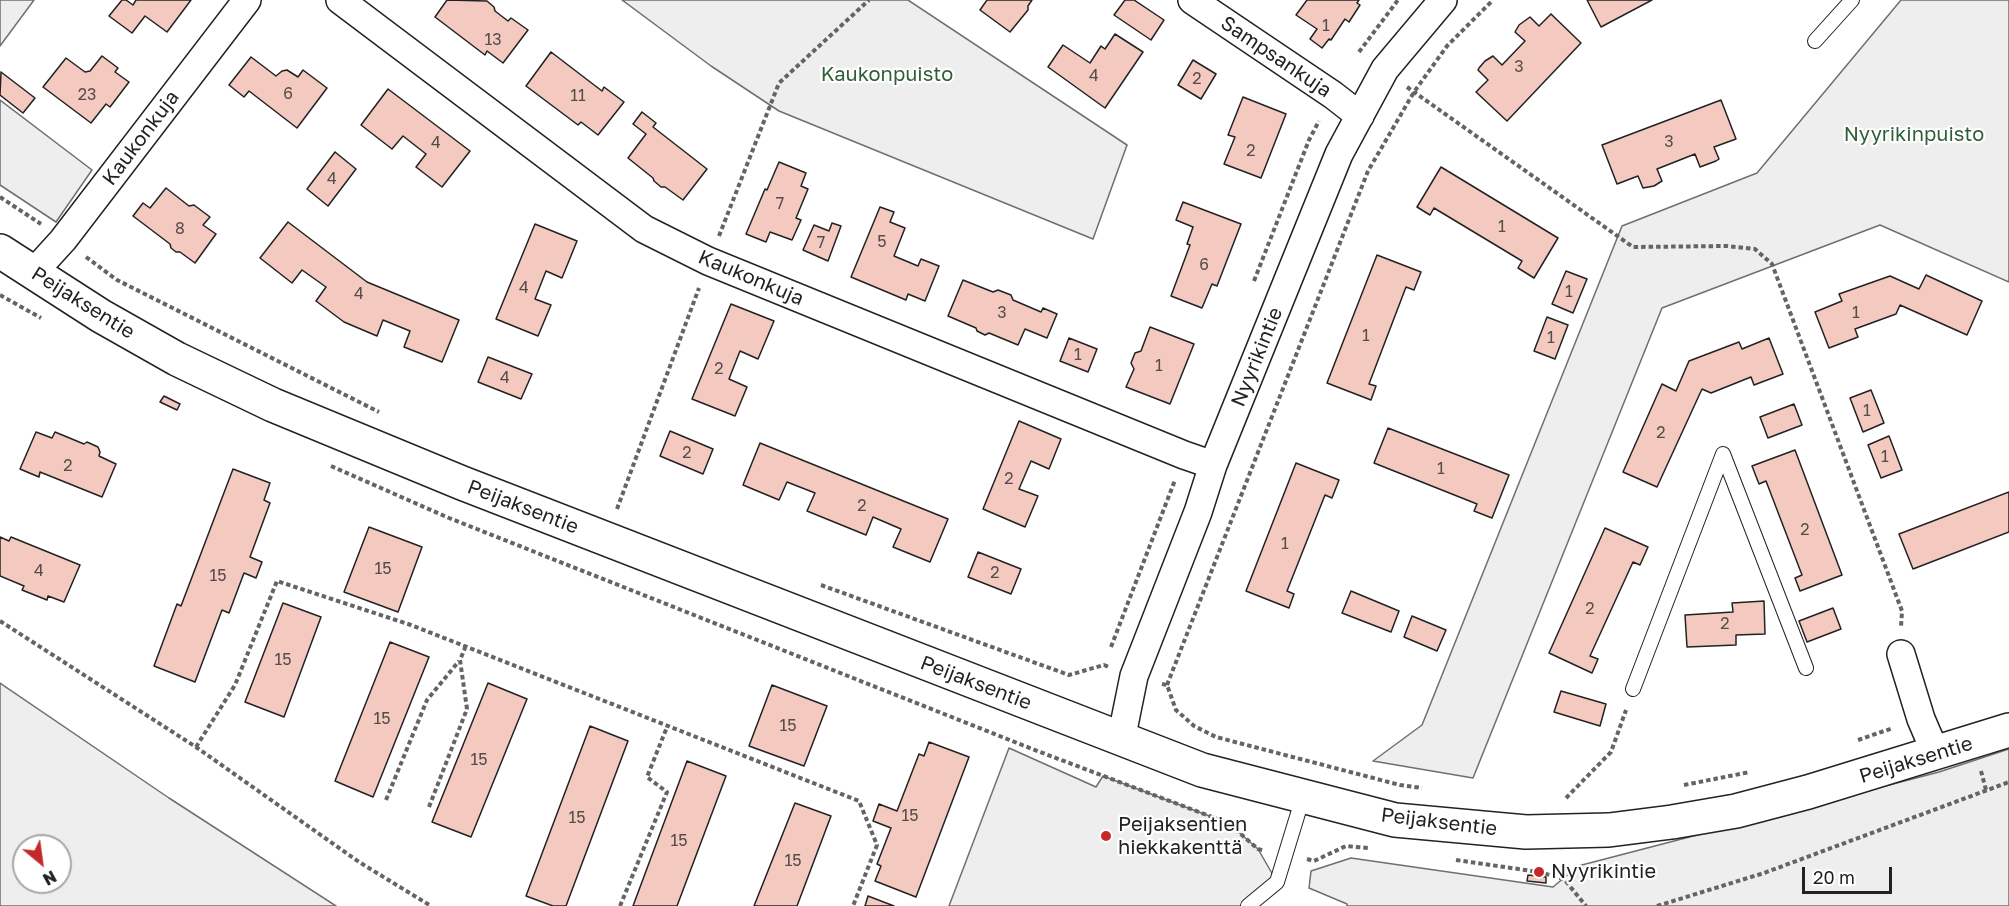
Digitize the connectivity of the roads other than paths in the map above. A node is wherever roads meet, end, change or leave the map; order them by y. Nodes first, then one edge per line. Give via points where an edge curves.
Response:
1 (247, 0) edge
2 (340, 0) edge
3 (1192, 0) edge
4 (1443, 0) edge
5 (1852, 0) edge
6 (1815, 41) dead end
7 (1360, 116) junction
8 (0, 251) edge
9 (33, 273) junction
10 (1213, 465) junction
11 (1901, 654) road end
12 (1806, 668) dead end
13 (1633, 689) road end
14 (2009, 730) edge
15 (1121, 740) junction
16 (1936, 754) junction
17 (1303, 796) junction
18 (1248, 906) edge

1 - 9 street, Kaukonkuja via 63,240
2 - 10 street, Kaukonkuja via 644,229 708,261
3 - 7 street, Sampsankuja
4 - 7 street, Nyyrikintie via 1385,69
5 - 6 lane
7 - 10 street, Nyyrikintie via 1339,154
8 - 9 street, Peijaksentie
9 - 15 street, Peijaksentie via 177,359 273,405 485,492
10 - 15 street, Nyyrikintie via 1134,676
11 - 16 street
12 - 13 lane via 1723,454
14 - 16 street, Peijaksentie
15 - 17 street, Peijaksentie via 1202,771
16 - 17 street, Peijaksentie via 1736,811 1609,830 1526,832 1395,820
17 - 18 lane via 1277,882

